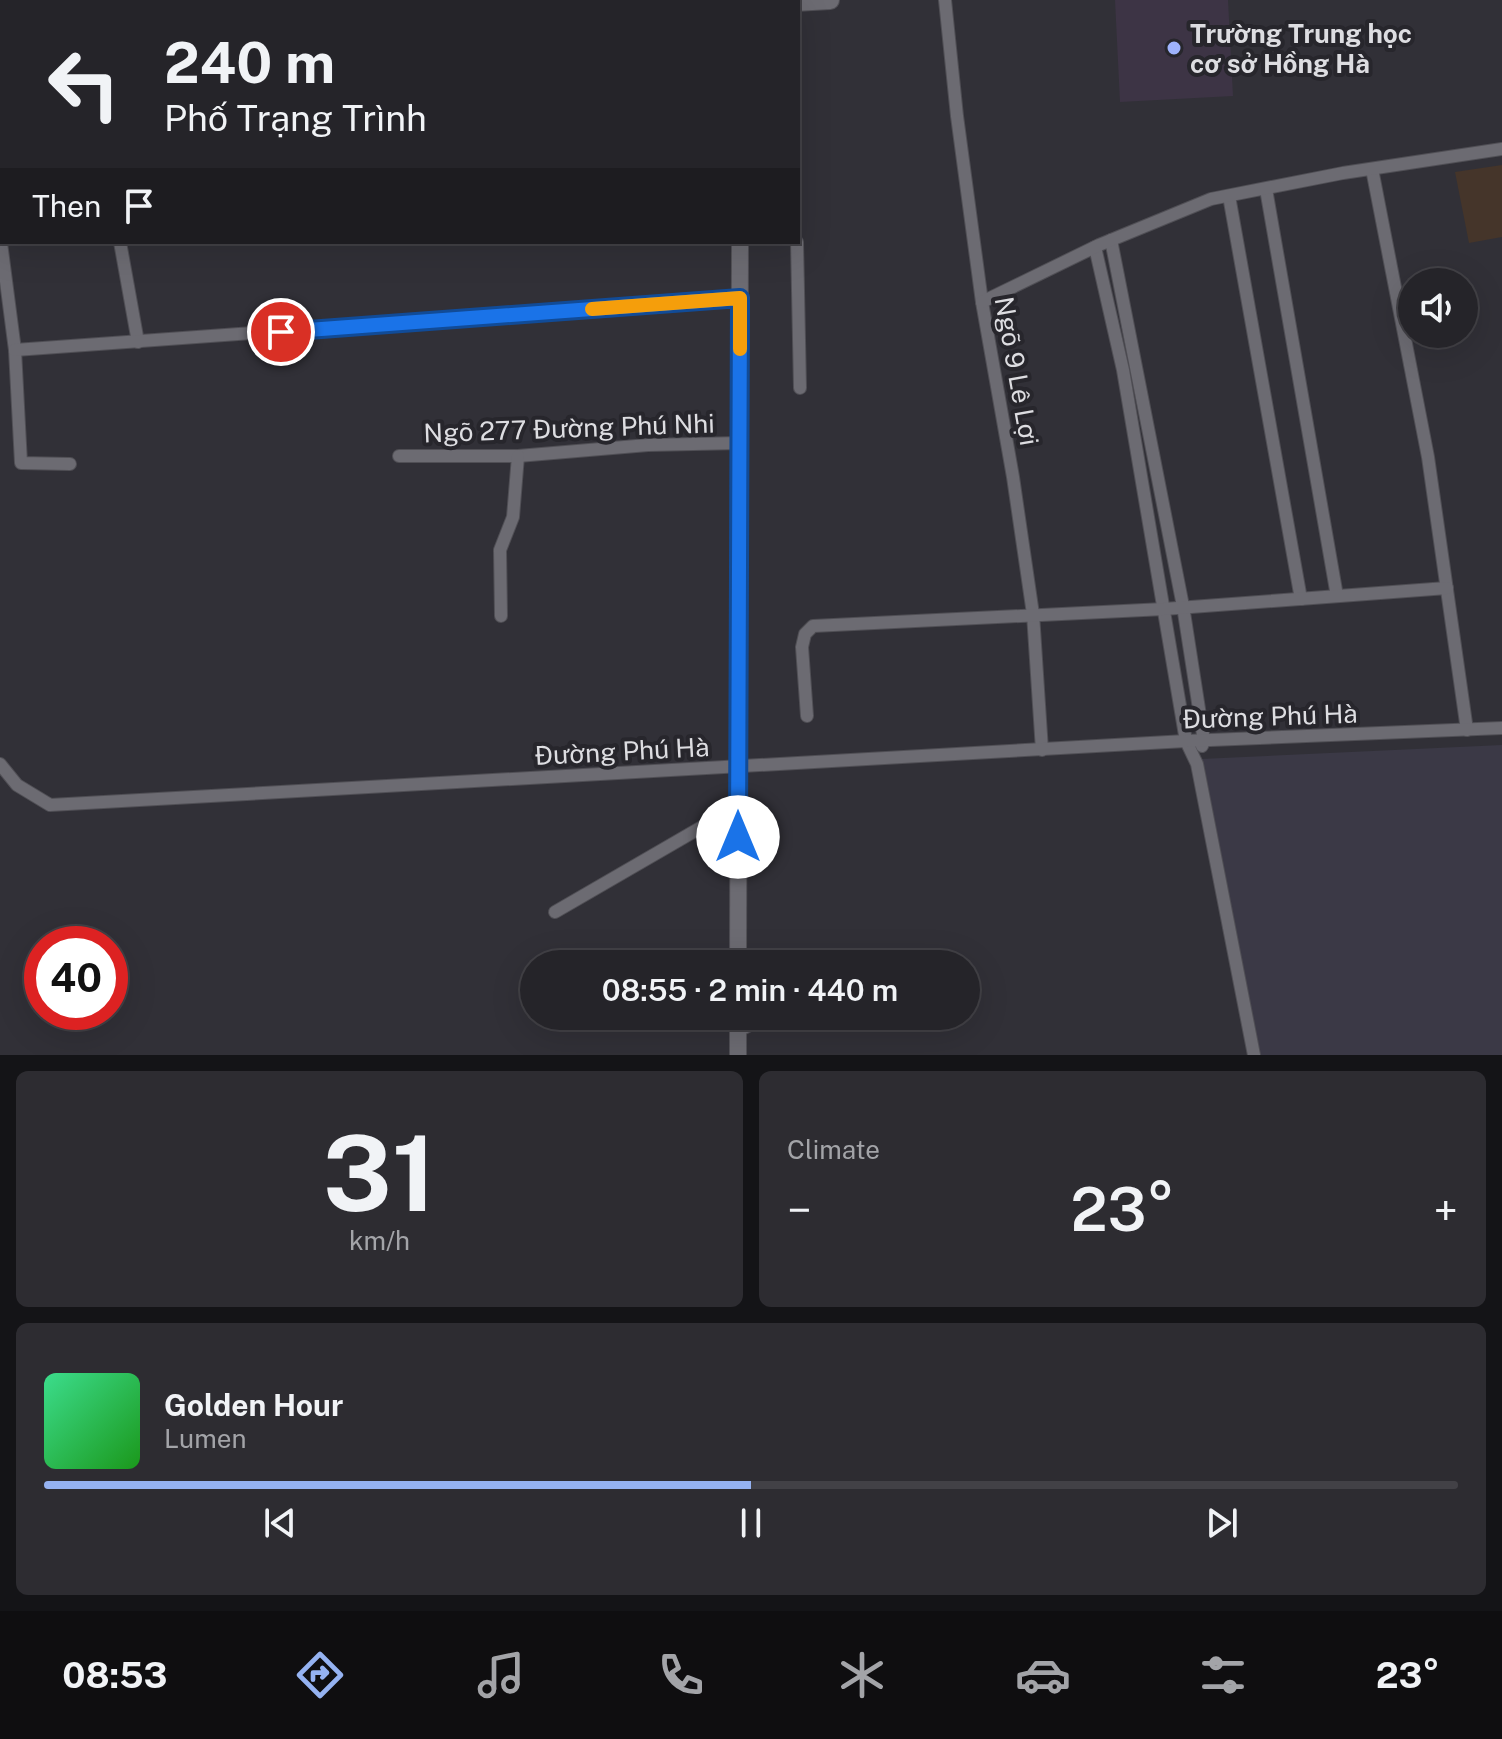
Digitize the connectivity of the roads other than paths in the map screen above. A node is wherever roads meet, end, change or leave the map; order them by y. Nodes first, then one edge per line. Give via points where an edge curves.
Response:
1 (830, 0) edge
2 (945, 0) edge
3 (800, 2) edge
4 (1502, 149) edge
5 (1372, 169) junction
6 (1266, 189) junction
7 (1229, 196) junction
8 (1111, 240) junction
9 (1, 244) edge
10 (120, 244) edge
11 (740, 244) edge
12 (797, 244) edge
13 (1095, 247) junction
14 (740, 298) junction
15 (982, 302) junction
16 (138, 342) junction
17 (15, 350) junction
18 (800, 388) dead end
19 (740, 443) junction
20 (399, 456) dead end
21 (518, 456) junction
22 (70, 464) dead end
23 (1447, 588) junction
24 (1337, 596) junction
25 (1301, 599) junction
26 (1183, 606) junction
27 (1164, 609) junction
28 (1033, 614) junction
29 (501, 616) dead end
30 (807, 716) dead end
31 (1502, 728) edge
32 (1467, 730) junction
33 (1186, 741) junction
34 (1204, 741) junction
35 (1042, 750) junction
36 (0, 764) edge
37 (1197, 764) junction
38 (738, 766) junction
39 (738, 806) junction
40 (555, 912) dead end
41 (738, 950) edge
42 (738, 1030) edge
43 (738, 1055) edge
44 (1254, 1055) edge

1 - 3 main road
2 - 15 street, Ngõ 9 Lê Lợi
4 - 5 street
5 - 6 street
5 - 23 street via 1428,457
6 - 7 street
6 - 24 street
7 - 8 street
7 - 25 street
8 - 13 street
8 - 26 street
9 - 17 street
10 - 16 street
11 - 14 street
12 - 18 street
13 - 15 street
13 - 27 street via 1123,370
14 - 16 street
14 - 19 street
15 - 28 street, Ngõ 9 Lê Lợi
16 - 17 street
17 - 22 street via 21,463
19 - 21 street, Ngõ 277 Đường Phú Nhi
19 - 38 street
20 - 21 street, Ngõ 277 Đường Phú Nhi
21 - 29 street via 513,517 500,550
23 - 24 street
23 - 32 street
24 - 25 street
25 - 26 street
26 - 27 street
26 - 34 street
27 - 28 street
27 - 33 street
28 - 30 street via 813,626 802,647
28 - 35 street, Ngõ 9 Lê Lợi
31 - 32 street, Đường Phú Hà
32 - 34 street, Đường Phú Hà
33 - 34 street, Đường Phú Hà
33 - 35 street, Đường Phú Hà
33 - 37 street
34 - 37 street
35 - 38 street, Đường Phú Hà
36 - 38 street, Đường Phú Hà via 17,785 50,805
37 - 44 street
38 - 39 street
39 - 40 street
39 - 41 street
42 - 43 street

